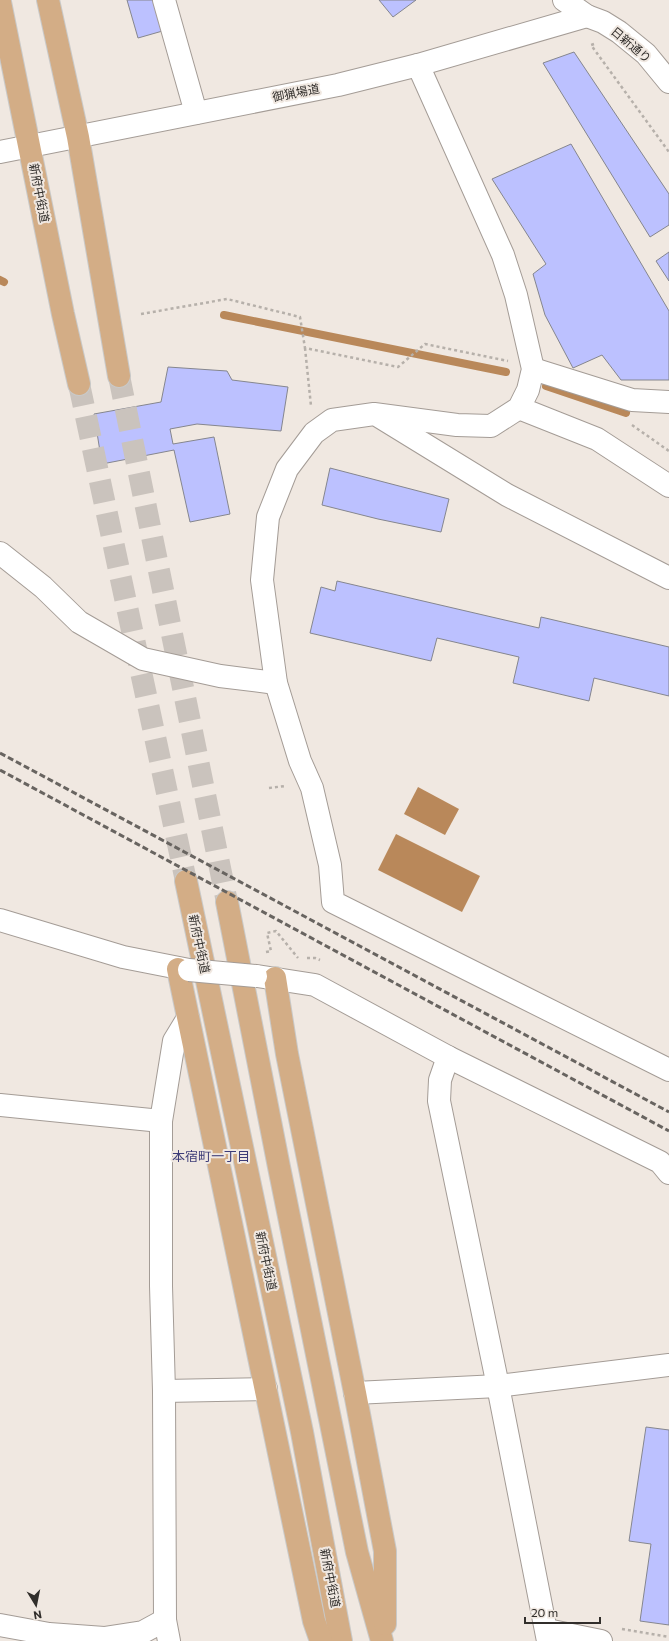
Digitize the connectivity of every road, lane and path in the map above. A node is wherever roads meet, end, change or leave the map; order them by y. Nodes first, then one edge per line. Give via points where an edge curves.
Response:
1 (48, 0) edge
2 (164, 0) edge
3 (564, 0) edge
4 (0, 2) edge
5 (587, 16) junction
6 (619, 32) junction
7 (418, 65) junction
8 (669, 82) edge
9 (196, 113) junction
10 (78, 137) junction
11 (29, 146) junction
12 (0, 152) edge
13 (669, 152) edge
14 (141, 314) dead end
15 (305, 348) junction
16 (420, 349) dead end
17 (532, 369) junction
18 (119, 376) tunnel mouth
19 (79, 384) tunnel mouth
20 (669, 402) edge
21 (519, 408) junction
22 (374, 414) junction
23 (314, 433) junction
24 (669, 486) edge
25 (0, 553) edge
26 (669, 578) edge
27 (276, 683) junction
28 (186, 881) tunnel mouth
29 (227, 902) tunnel mouth
30 (0, 920) edge
31 (260, 953) dead end
32 (298, 958) dead end
33 (183, 969) junction
34 (265, 977) junction
35 (188, 1018) junction
36 (448, 1057) junction
37 (669, 1070) edge
38 (0, 1105) edge
39 (161, 1121) junction
40 (669, 1174) edge
41 (669, 1365) edge
42 (498, 1386) junction
43 (266, 1389) junction
44 (164, 1391) junction
45 (356, 1393) junction
46 (165, 1620) junction
47 (0, 1625) edge
48 (547, 1636) edge
49 (169, 1641) edge
50 (321, 1641) edge
51 (341, 1641) edge
52 (382, 1641) edge
53 (385, 1641) edge
54 (601, 1641) edge

1 - 10 main road
2 - 9 street
3 - 5 street, 日新通り
4 - 11 main road, 新府中街道
5 - 6 street, 日新通り
5 - 7 street, 御猟場道
6 - 8 street, 日新通り via 646,54
6 - 13 path via 591,46
7 - 9 street, 御猟場道 via 338,85
7 - 17 street via 503,255 516,295
9 - 10 street, 御猟場道
10 - 11 street, 御猟場道
10 - 18 main road
11 - 12 street, 御猟場道
11 - 19 main road, 新府中街道
14 - 15 path via 227,299 300,317
15 - 16 path via 398,367
15 - 23 path
17 - 20 street via 632,400
17 - 21 street via 528,390
21 - 22 street via 491,426
21 - 24 street via 598,439
22 - 23 street via 332,420
22 - 26 street via 507,495
23 - 27 street via 286,469 268,517 262,580
25 - 27 street via 43,587 79,622 143,659 220,676
27 - 37 street via 300,761 312,788 330,865 334,902
28 - 51 main road, 新府中街道 via 302,1432
29 - 52 main road via 358,1552
30 - 33 street via 123,957
31 - 32 path via 271,951 267,933 276,931
33 - 34 street, bridge
33 - 35 main road
34 - 36 street via 315,985
34 - 45 main road via 287,1054
35 - 39 street via 174,1041
35 - 43 main road
36 - 40 street via 660,1162
36 - 42 street via 440,1080 439,1101
38 - 39 street
39 - 44 street
41 - 42 street
42 - 45 street
42 - 48 street
43 - 44 street
43 - 50 main road via 314,1621
44 - 46 street
45 - 53 main road via 385,1550
46 - 47 street via 143,1632 104,1638 49,1634
46 - 49 street
48 - 54 street

